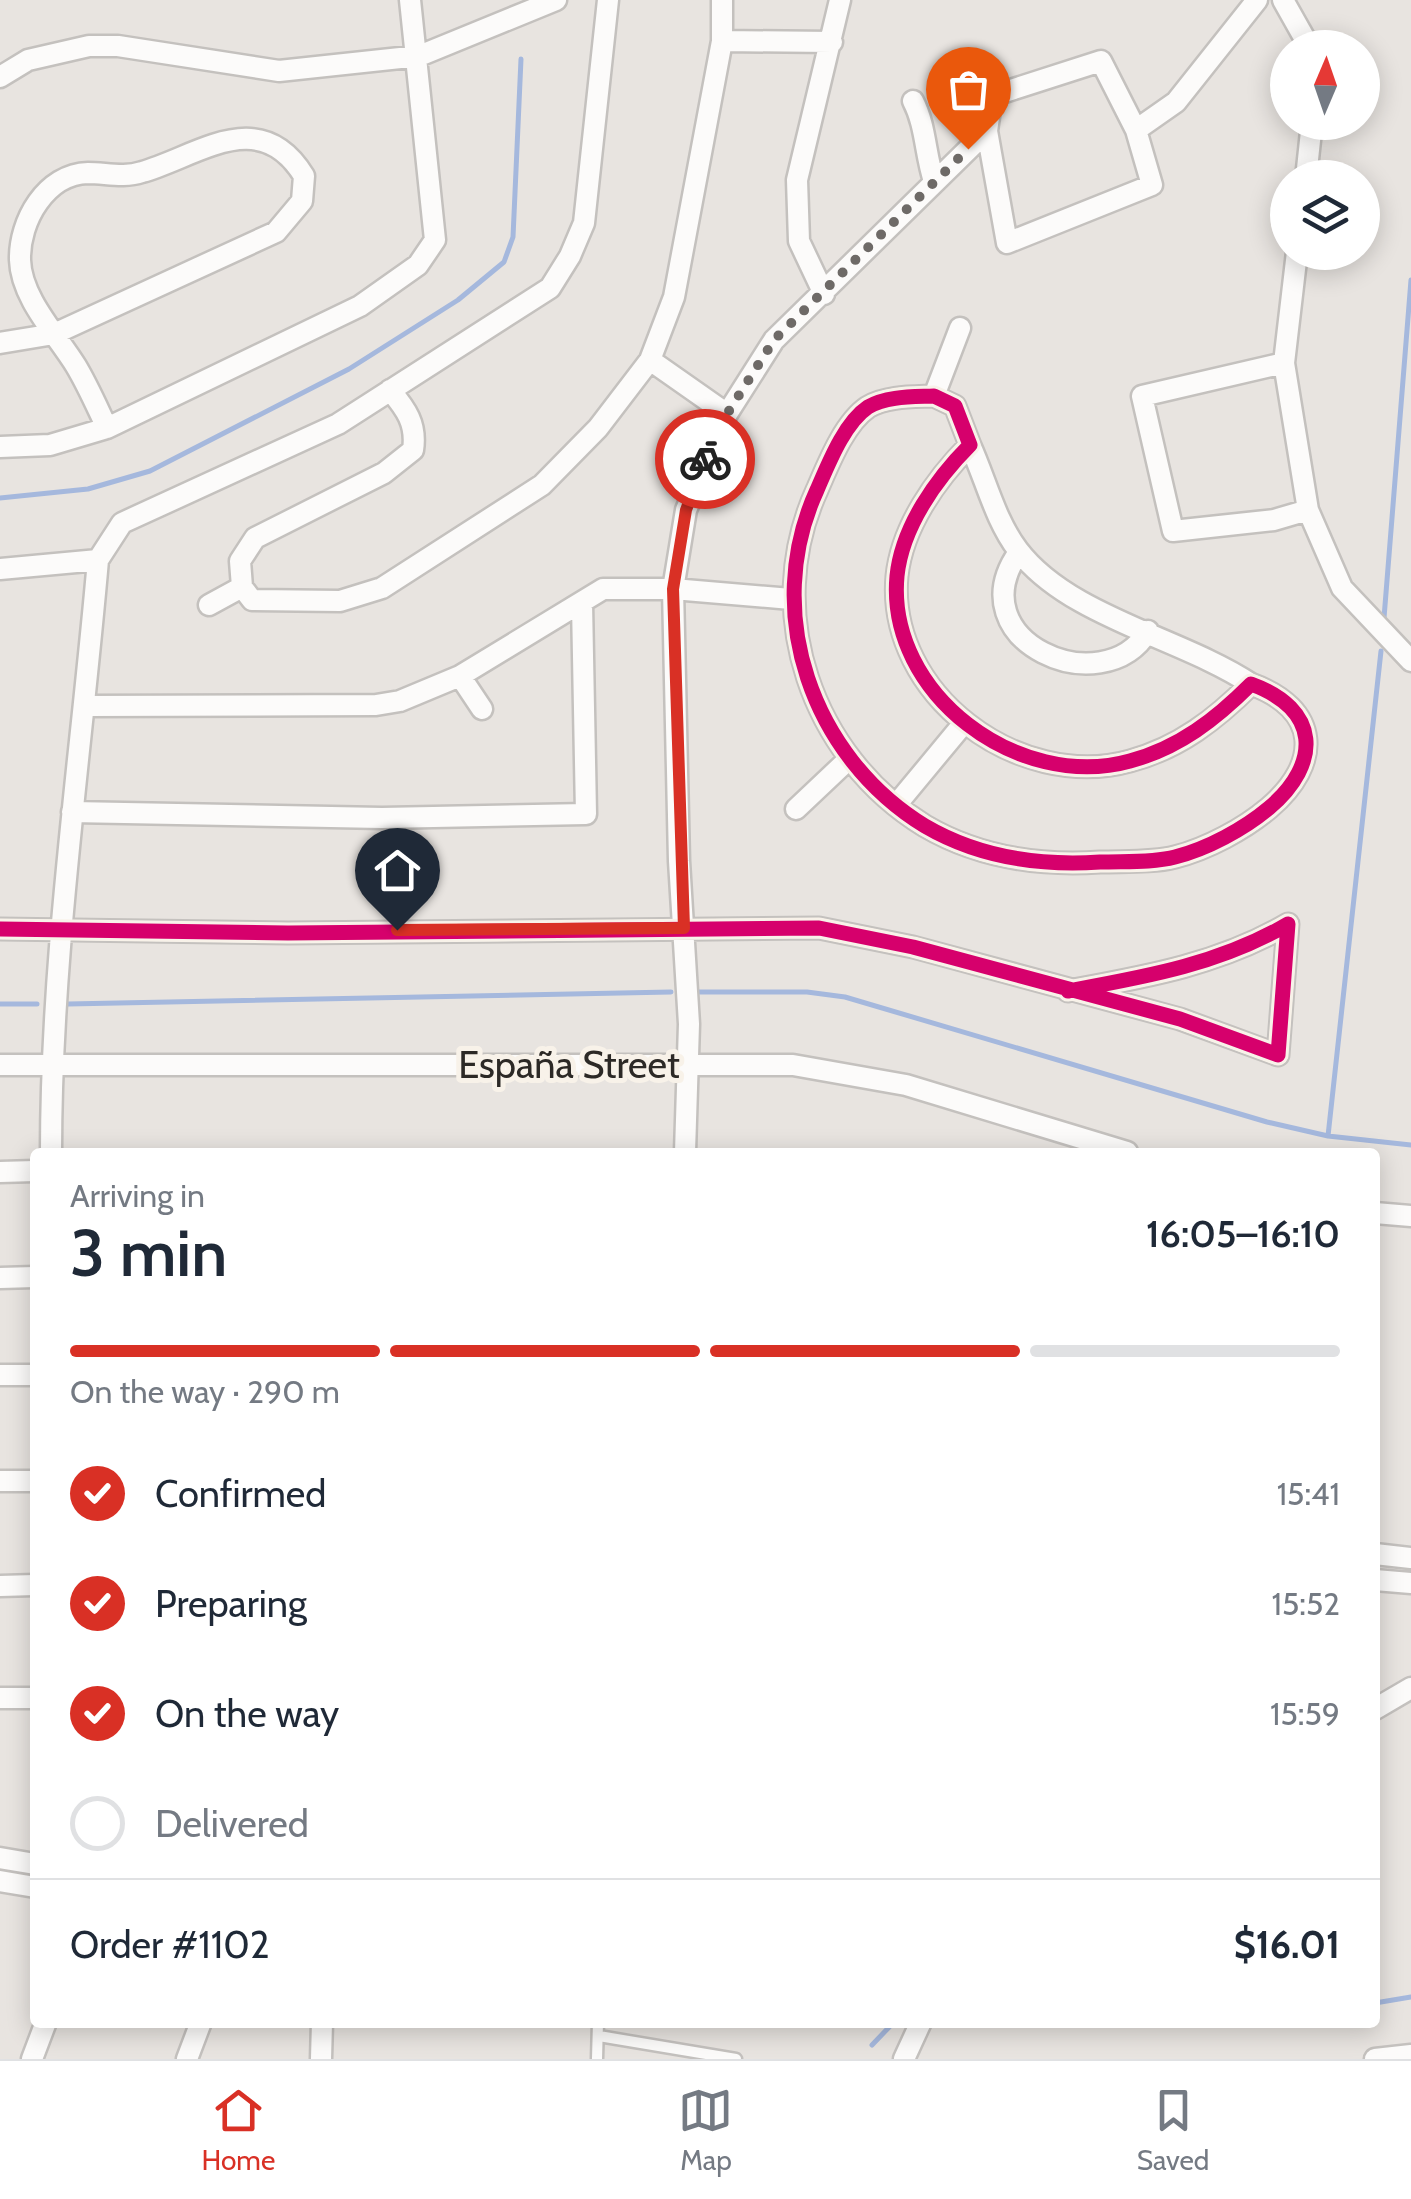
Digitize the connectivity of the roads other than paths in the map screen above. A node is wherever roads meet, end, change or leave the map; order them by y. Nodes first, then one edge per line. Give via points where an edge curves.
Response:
1 (410, 0) edge
2 (608, 0) edge
3 (722, 0) edge
4 (840, 0) edge
5 (1257, 0) edge
6 (1284, 0) edge
7 (550, 3) edge
8 (1300, 30) edge
9 (722, 41) junction
10 (832, 42) junction
11 (419, 56) junction
12 (0, 76) edge
13 (913, 101) dead end
14 (987, 130) junction
15 (1136, 130) junction
16 (934, 181) junction
17 (1295, 270) edge
18 (824, 294) junction
19 (960, 328) dead end
20 (54, 334) junction
21 (0, 343) edge
22 (650, 360) junction
23 (1284, 362) junction
24 (390, 390) junction
25 (934, 396) junction
26 (727, 414) junction
27 (107, 428) junction
28 (970, 445) junction
29 (0, 448) edge
30 (1308, 510) junction
31 (1019, 552) junction
32 (98, 560) junction
33 (0, 569) edge
34 (242, 587) junction
35 (673, 589) junction
36 (790, 599) junction
37 (582, 602) junction
38 (209, 605) dead end
39 (1148, 631) junction
40 (1411, 661) edge
41 (460, 676) junction
42 (1251, 684) junction
43 (86, 706) junction
44 (482, 710) dead end
45 (964, 723) junction
46 (850, 758) junction
47 (896, 804) junction
48 (796, 809) dead end
49 (72, 812) junction
50 (62, 928) junction
51 (684, 928) junction
52 (0, 929) edge
53 (1068, 990) junction
54 (51, 1064) junction
55 (0, 1065) edge
56 (686, 1065) junction
57 (51, 1148) edge
58 (685, 1148) edge
59 (1114, 1148) edge
60 (30, 1171) edge
61 (0, 1172) edge
62 (1380, 1213) edge
63 (1411, 1216) edge
64 (0, 1278) edge
65 (30, 1278) edge
66 (30, 1375) edge
67 (0, 1376) edge
68 (0, 1481) edge
69 (30, 1481) edge
70 (1380, 1555) edge
71 (1411, 1558) edge
72 (1380, 1580) edge
73 (1411, 1583) edge
74 (30, 1585) edge
75 (0, 1586) edge
76 (1411, 1688) edge
77 (0, 1698) edge
78 (30, 1698) edge
79 (1380, 1706) edge
80 (0, 1858) edge
81 (30, 1863) edge
82 (0, 1882) edge
83 (30, 1886) edge
84 (44, 2028) edge
85 (199, 2028) edge
86 (322, 2028) edge
87 (598, 2028) edge
88 (918, 2028) edge
89 (598, 2036) junction
90 (1411, 2056) edge
91 (32, 2059) edge
92 (187, 2059) edge
93 (321, 2059) edge
94 (597, 2059) edge
95 (736, 2059) edge
96 (904, 2059) edge
97 (1375, 2059) edge

1 - 11 street
2 - 24 street via 584,222 570,256 550,288
3 - 9 street
4 - 10 street
5 - 15 street via 1176,102
6 - 8 street
7 - 11 street
9 - 10 street
9 - 22 street via 686,254
10 - 18 street via 798,180 799,241
11 - 12 street via 280,71 89,46 28,60
11 - 27 street via 435,240 418,265 360,306
13 - 16 street via 924,122
14 - 15 street via 992,96 1101,60
14 - 15 street via 1007,243 1152,185
14 - 16 street
16 - 18 street
17 - 23 street
18 - 26 street via 774,340
19 - 25 street
20 - 20 street via 276,232 302,201 304,176 296,162 255,140 222,139 138,174 85,173 58,181 32,210 20,259 23,285
20 - 21 street
20 - 27 street
22 - 26 street
22 - 34 street via 598,428 542,485 382,588 340,601 252,600
23 - 30 street
23 - 30 street via 1142,396 1172,531
24 - 32 street via 338,424 122,523
24 - 34 street via 408,412 414,450 384,474 255,538 240,562
25 - 28 street via 955,406
25 - 36 street via 884,400 865,409 850,430 810,506
26 - 35 street via 686,510
27 - 29 street via 50,445
28 - 31 street
28 - 45 street via 930,492 897,577 911,659
30 - 40 street via 1342,588
31 - 39 street via 1084,602
31 - 39 street via 1002,582 1002,610 1033,645 1055,658 1094,664 1133,653
32 - 33 street
32 - 43 street
34 - 38 street
35 - 36 street
35 - 37 street via 602,589
35 - 51 street
36 - 46 street via 807,677
37 - 41 street
37 - 49 street via 586,814
39 - 42 street
41 - 43 street via 376,705
41 - 44 street
42 - 45 street via 1214,722 1130,762 1102,766 1023,754
42 - 47 street via 1278,694 1299,714 1304,766 1250,824 1175,858 1049,865 972,848
43 - 49 street
45 - 47 street
46 - 47 street
46 - 48 street
49 - 50 street
50 - 51 street via 288,934
50 - 52 street
50 - 54 street
51 - 53 street via 819,928 913,946
51 - 56 street
53 - 53 street via 1190,966 1288,924 1278,1055 1180,1019
54 - 55 street, España Street
54 - 56 street, España Street
54 - 57 street
56 - 58 street
56 - 59 street, España Street via 792,1065 906,1084
60 - 61 street
62 - 63 street
64 - 65 street
66 - 67 street
68 - 69 street
70 - 71 street
72 - 73 street
74 - 75 street
76 - 79 street
77 - 78 street
80 - 81 street
82 - 83 street
84 - 91 street
85 - 92 street
86 - 93 street
87 - 89 lane
88 - 96 street
89 - 94 lane
89 - 95 lane
90 - 97 street

